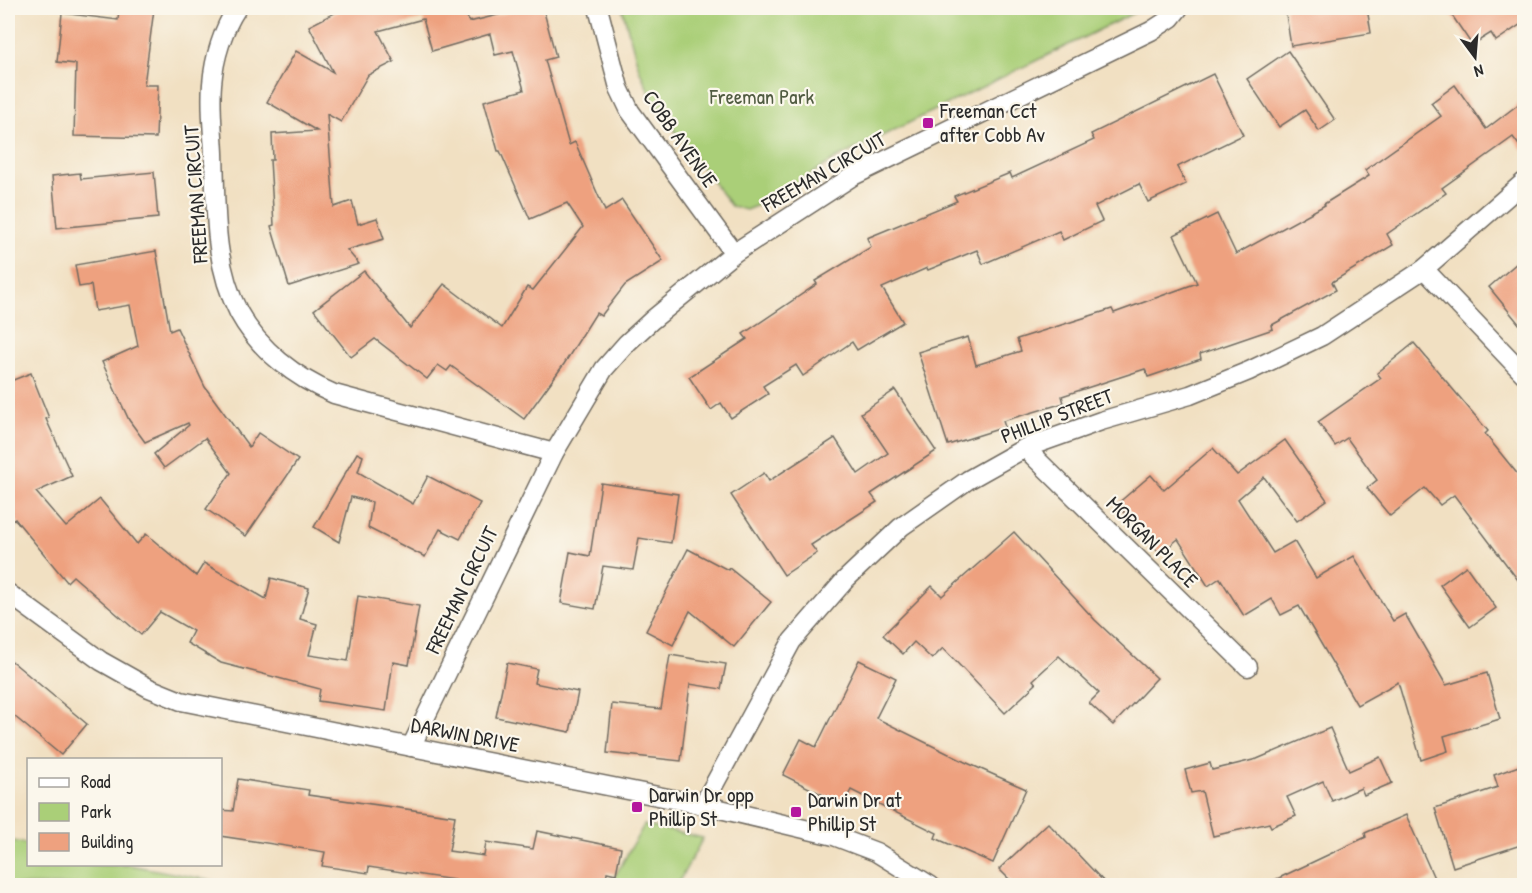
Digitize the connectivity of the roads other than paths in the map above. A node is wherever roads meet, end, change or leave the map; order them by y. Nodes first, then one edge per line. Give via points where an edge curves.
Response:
1 (237, 8) edge
2 (598, 8) edge
3 (1179, 8) edge
4 (1524, 182) edge
5 (734, 253) junction
6 (1424, 269) junction
7 (1524, 374) edge
8 (1025, 448) junction
9 (554, 453) junction
10 (8, 593) edge
11 (1248, 668) dead end
12 (411, 747) junction
13 (703, 805) junction
14 (931, 885) edge

1 - 9 street, FREEMAN CIRCUIT via 228,21 217,54 212,84 217,226 227,287 255,337 285,366 312,385 334,394
2 - 5 street, COBB AVENUE via 618,88 630,111
3 - 5 street, FREEMAN CIRCUIT via 1151,32 853,176
4 - 6 street, PHILLIP STREET
5 - 9 street, FREEMAN CIRCUIT via 619,351
6 - 7 street
6 - 8 street, PHILLIP STREET via 1322,336 1249,371 1190,395
8 - 11 street, MORGAN PLACE
8 - 13 street, PHILLIP STREET via 969,480 902,527 846,579 792,641
9 - 12 street, FREEMAN CIRCUIT
10 - 12 street, DARWIN DRIVE via 101,661 181,701
12 - 13 street, DARWIN DRIVE
13 - 14 street, DARWIN DRIVE via 834,836 876,852

